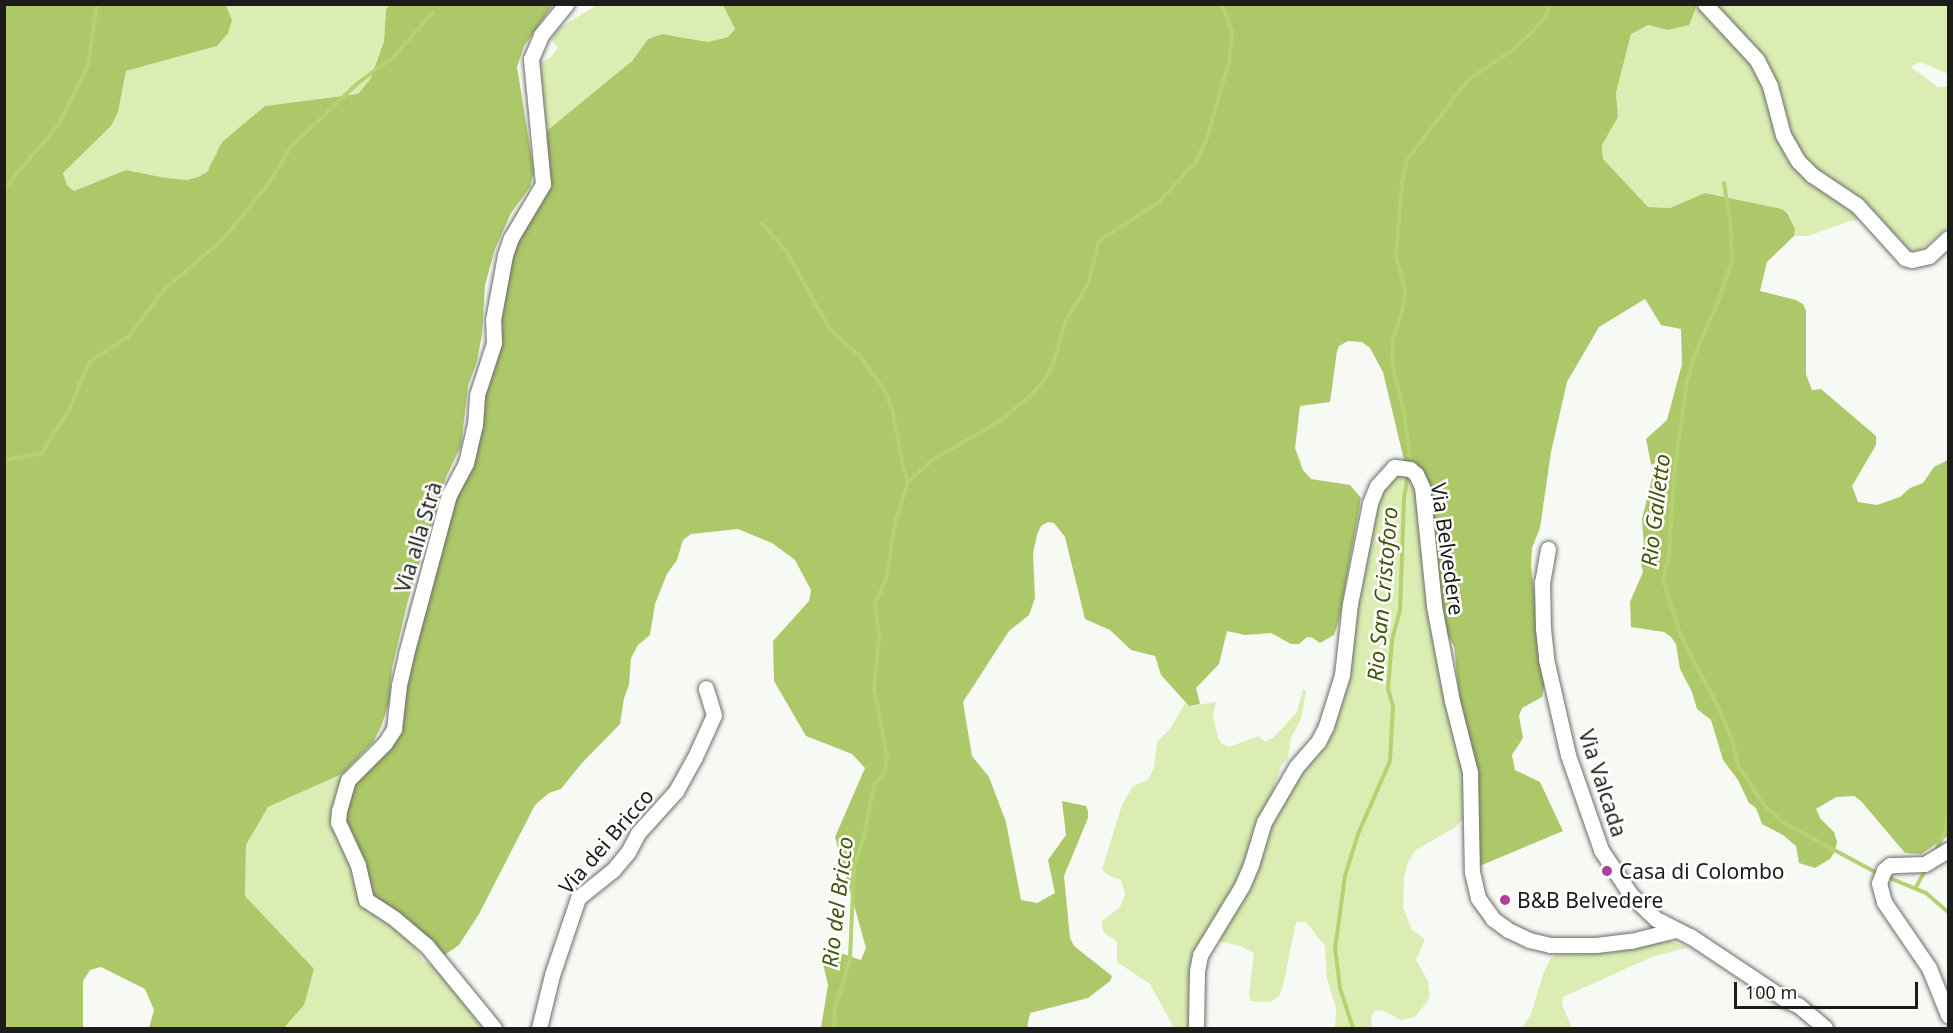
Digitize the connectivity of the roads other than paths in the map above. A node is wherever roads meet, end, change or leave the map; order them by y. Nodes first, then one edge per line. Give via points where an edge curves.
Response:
1 (566, 4) edge
2 (1705, 4) edge
3 (1948, 238) edge
4 (1548, 549) dead end
5 (706, 688) dead end
6 (1948, 850) edge
7 (1675, 930) junction
8 (1948, 1015) edge
9 (495, 1029) edge
10 (539, 1029) edge
11 (1196, 1029) edge
12 (1825, 1029) edge

1 - 9 street, Via alla Strà via 541,36 531,59 543,184 504,255 493,320 494,343 477,395 475,425 466,463 450,495 406,654 394,729 348,780 338,822 358,865 366,900 427,946
2 - 3 street via 1757,60 1770,86 1788,147 1812,175 1857,205 1905,258 1929,256
4 - 7 street, Via Valcada via 1543,571 1544,640 1568,755 1580,792 1601,850 1631,895 1645,910
5 - 10 street, Via dei Bricco via 714,715 676,791 638,833 613,870 578,898
6 - 8 street via 1925,864 1890,865 1879,883 1884,902 1929,968
7 - 11 street, Via Belvedere via 1631,941 1550,945 1508,930 1493,919 1478,898 1472,872 1470,772 1434,606 1422,487 1410,469 1394,467 1377,486 1370,503 1350,604 1342,675 1326,726 1264,822 1242,886 1200,955
7 - 12 street, Via Valcada via 1798,1005

